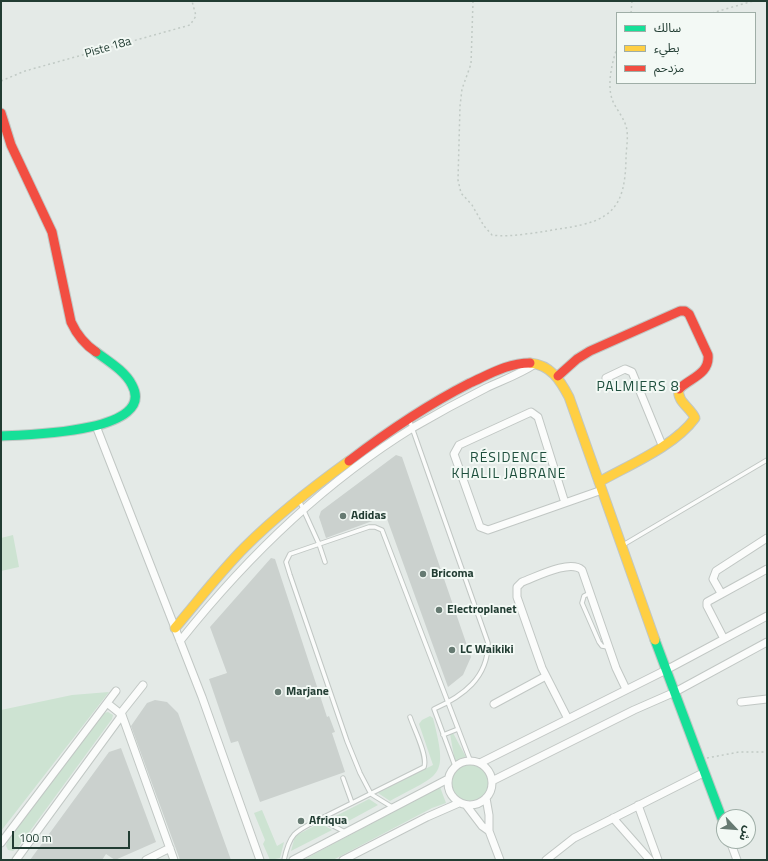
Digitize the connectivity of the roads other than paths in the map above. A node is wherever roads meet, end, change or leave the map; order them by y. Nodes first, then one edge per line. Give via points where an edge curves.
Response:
1 (1, 113) edge
2 (536, 364) junction
3 (558, 376) junction
4 (606, 378) dead end
5 (409, 417) junction
6 (96, 426) junction
7 (412, 428) junction
8 (1, 436) edge
9 (662, 445) junction
10 (767, 460) edge
11 (601, 486) junction
12 (298, 499) junction
13 (565, 503) junction
14 (303, 510) junction
15 (767, 538) edge
16 (319, 544) junction
17 (622, 546) junction
18 (324, 562) dead end
19 (767, 569) edge
20 (591, 593) junction
21 (721, 593) junction
22 (767, 616) edge
23 (175, 628) junction
24 (724, 639) junction
25 (180, 641) junction
26 (767, 642) edge
27 (609, 647) junction
28 (666, 670) junction
29 (546, 676) junction
30 (143, 685) dead end
31 (626, 689) junction
32 (116, 691) dead end
33 (675, 692) junction
34 (767, 698) edge
35 (448, 702) junction
36 (741, 702) dead end
37 (107, 703) junction
38 (494, 704) dead end
39 (121, 714) junction
40 (410, 717) dead end
41 (568, 718) junction
42 (458, 729) junction
43 (443, 735) junction
44 (470, 760) junction
45 (480, 763) junction
46 (454, 766) junction
47 (705, 772) junction
48 (343, 778) dead end
49 (448, 779) junction
50 (492, 781) junction
51 (371, 794) junction
52 (486, 798) junction
53 (352, 803) junction
54 (463, 804) junction
55 (638, 805) junction
56 (393, 808) junction
57 (719, 809) edge
58 (613, 818) junction
59 (320, 819) junction
60 (488, 831) junction
61 (346, 832) junction
62 (1, 843) edge
63 (170, 848) junction
64 (733, 849) edge
65 (16, 860) edge
66 (146, 860) edge
67 (174, 860) edge
68 (260, 860) edge
69 (284, 860) edge
70 (293, 860) edge
71 (343, 860) edge
72 (500, 860) edge
73 (546, 860) edge
74 (650, 860) edge
75 (658, 860) edge
76 (737, 860) edge

1 - 6 street via 13,151 53,233 65,297 75,333 86,346 128,378 134,389 134,404 130,409 115,419
2 - 3 street via 550,369
2 - 5 street via 522,362 488,375 446,395
2 - 7 street via 459,401
3 - 9 street via 590,351 674,313 685,311 689,314 709,362 707,369 678,390 678,396 693,412 694,421
3 - 11 street via 569,397
4 - 9 street via 625,369 632,372
5 - 7 lane
5 - 12 street
6 - 8 street
6 - 23 street
7 - 14 street
7 - 35 lane via 488,643 486,663 478,677 466,690
9 - 11 street
10 - 17 lane
11 - 13 street
11 - 17 street
12 - 14 lane
12 - 23 street via 245,547
13 - 13 street via 483,530 454,454 456,449 459,445 531,412 538,417
14 - 16 lane
14 - 25 street via 254,555
15 - 21 street via 716,571 714,579
16 - 18 lane
16 - 35 lane via 369,527 382,530
16 - 51 lane via 290,554 286,562 347,741
17 - 28 street
19 - 21 street
20 - 27 street
20 - 27 lane via 584,596 582,603 599,642 604,647
20 - 29 street via 584,572 574,565 522,582 517,587 516,594
21 - 24 street via 708,600 706,604
22 - 24 street
23 - 25 street
24 - 28 street
25 - 68 street
26 - 33 street
27 - 31 street
28 - 31 street
28 - 33 street
29 - 38 street
29 - 41 street
30 - 39 street
31 - 41 street
32 - 37 street
33 - 47 street
33 - 50 street
34 - 36 street
35 - 42 lane
35 - 43 lane via 434,709
37 - 39 street
37 - 62 street
39 - 63 street
39 - 65 street
40 - 51 lane via 423,753 424,767
41 - 45 street
42 - 43 lane
42 - 44 lane
43 - 46 lane
44 - 45 street
44 - 46 street
45 - 50 street via 490,774
46 - 49 street
47 - 55 street
47 - 57 street
48 - 53 lane
49 - 54 street via 452,797
49 - 56 street
50 - 52 street via 491,790
51 - 53 lane
51 - 56 lane
52 - 54 street via 480,803
52 - 60 street
53 - 59 lane
54 - 60 street
54 - 71 street via 427,817
55 - 58 street
55 - 75 street
56 - 61 street
58 - 73 street via 574,838
58 - 74 street
59 - 61 lane
59 - 69 lane via 297,830 291,837
60 - 72 street
61 - 70 street
63 - 66 street
63 - 67 street
64 - 76 street

